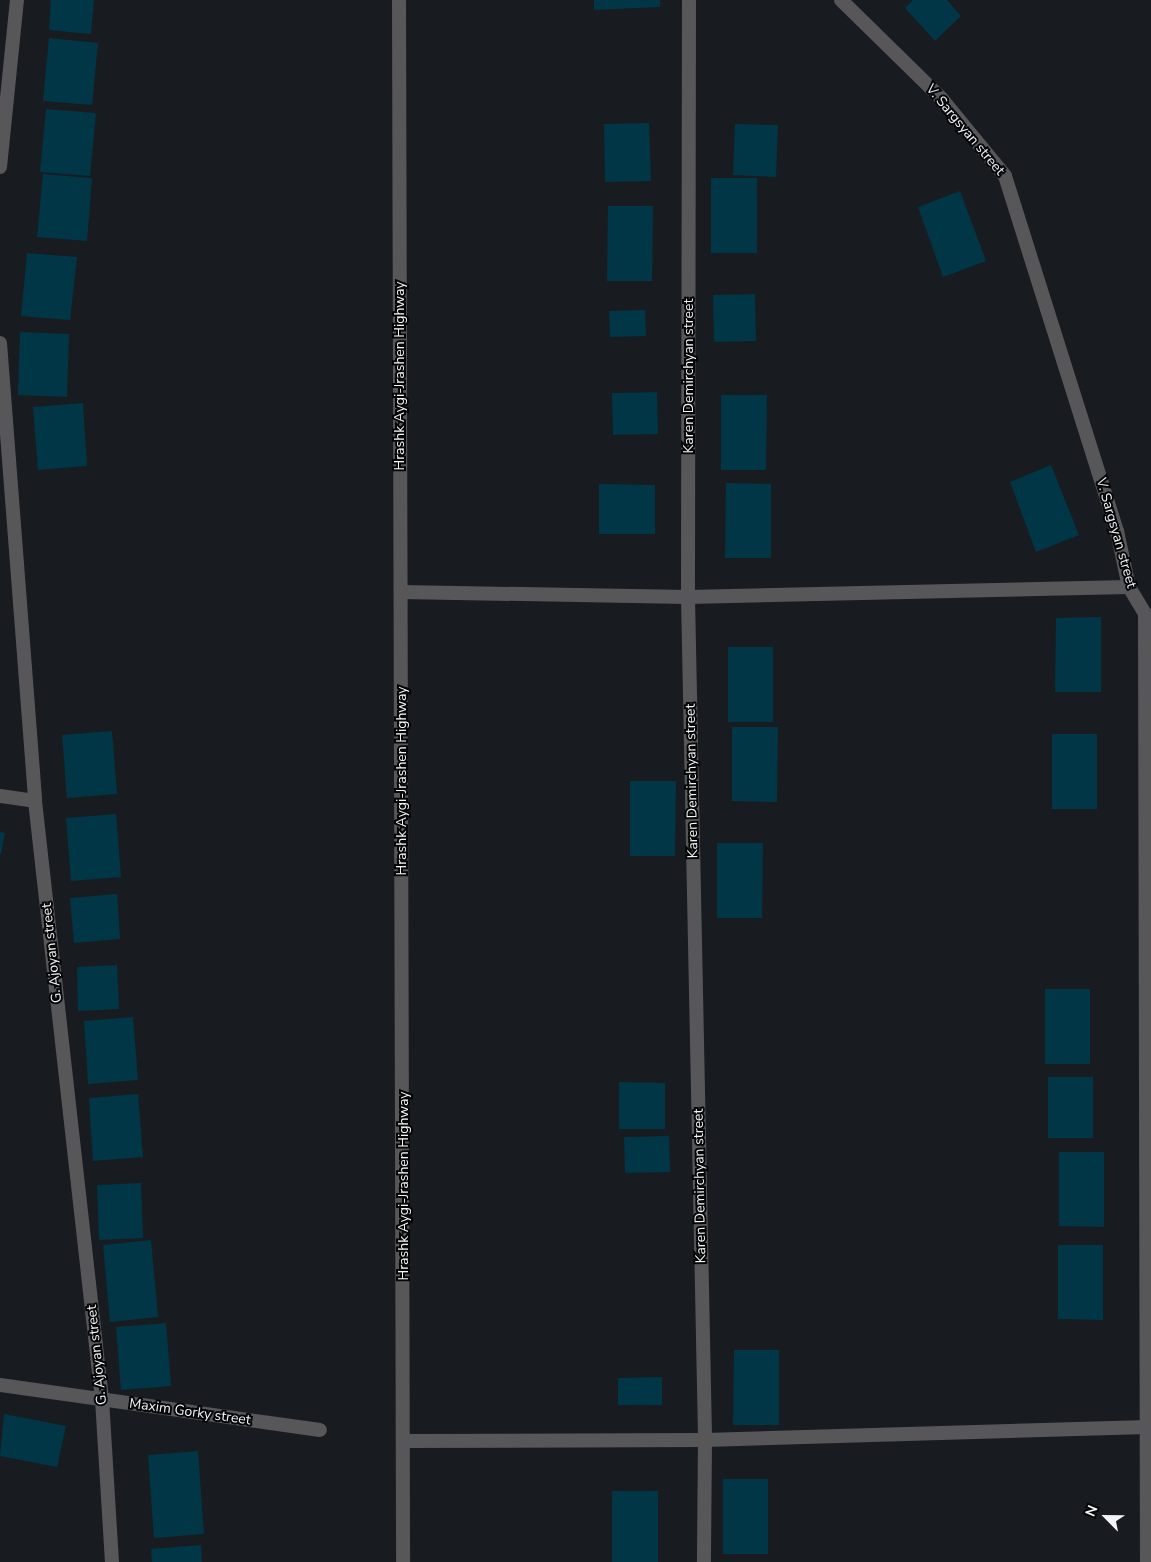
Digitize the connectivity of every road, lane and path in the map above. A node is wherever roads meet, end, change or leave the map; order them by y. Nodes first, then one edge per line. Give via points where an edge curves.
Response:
1 (17, 0) edge
2 (399, 0) edge
3 (689, 0) edge
4 (841, 0) edge
5 (0, 167) edge
6 (0, 343) edge
7 (1129, 587) junction
8 (401, 592) junction
9 (688, 597) junction
10 (0, 796) edge
11 (36, 801) junction
12 (0, 1384) edge
13 (102, 1399) junction
14 (1147, 1427) junction
15 (320, 1430) dead end
16 (705, 1440) junction
17 (405, 1442) junction
18 (112, 1562) edge
19 (403, 1562) edge
20 (704, 1562) edge
21 (1147, 1562) edge

1 - 5 street
2 - 8 street, Hrashk Aygi-Jrashen Highway
3 - 9 street, Karen Demirchyan street
4 - 7 street, V. Sargsyan street via 940,98 1005,176 1117,531
6 - 11 street, G. Ajoyan street
7 - 9 street
7 - 14 street, V. Sargsyan street via 1145,614
8 - 9 street
8 - 17 street, Hrashk Aygi-Jrashen Highway
9 - 16 street, Karen Demirchyan street
10 - 11 street
11 - 13 street, G. Ajoyan street
12 - 13 street, Maxim Gorky street
13 - 15 street, Maxim Gorky street
13 - 18 street, G. Ajoyan street
14 - 16 street
14 - 21 street, V. Sargsyan street
16 - 17 street
16 - 20 street, Karen Demirchyan street
17 - 19 street, Hrashk Aygi-Jrashen Highway

